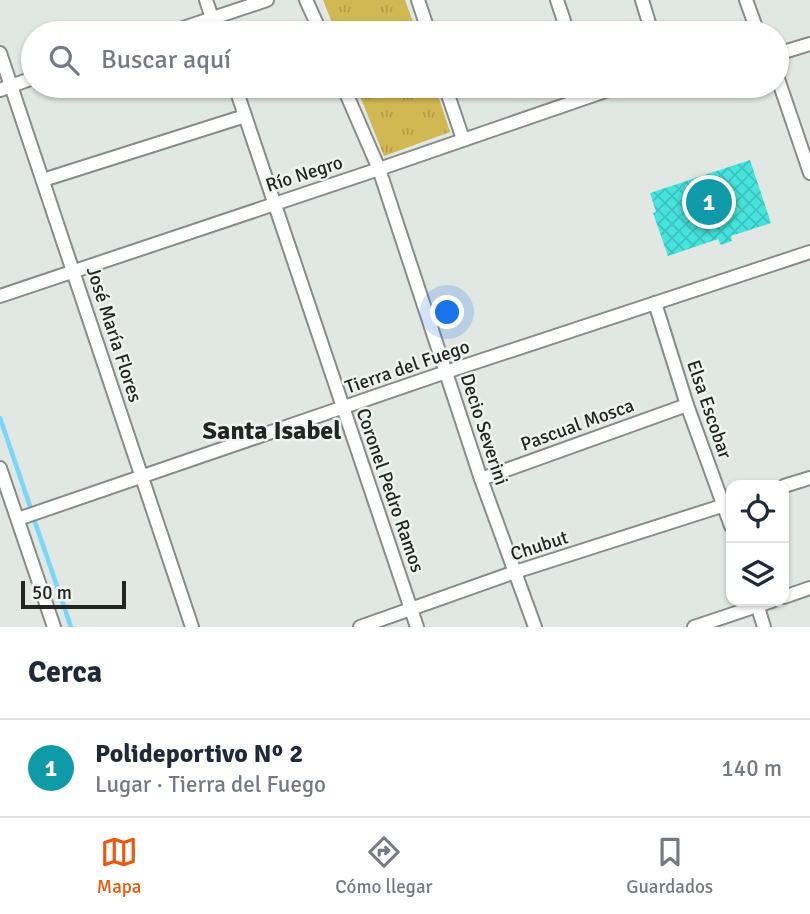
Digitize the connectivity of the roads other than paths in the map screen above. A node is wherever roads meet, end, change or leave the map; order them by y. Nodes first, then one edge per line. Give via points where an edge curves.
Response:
1 (206, 0) edge
2 (267, 0) edge
3 (306, 0) edge
4 (418, 0) edge
5 (556, 0) edge
6 (642, 0) edge
7 (746, 0) edge
8 (212, 19) junction
9 (206, 21) edge
10 (316, 21) edge
11 (425, 21) edge
12 (564, 21) edge
13 (648, 21) edge
14 (754, 21) edge
15 (810, 44) edge
16 (789, 50) edge
17 (0, 53) edge
18 (5, 88) edge
19 (238, 98) edge
20 (348, 98) edge
21 (449, 98) edge
22 (570, 98) edge
23 (784, 98) edge
24 (245, 116) junction
25 (463, 139) junction
26 (379, 169) junction
27 (810, 173) edge
28 (43, 180) junction
29 (274, 203) junction
30 (810, 252) edge
31 (73, 271) junction
32 (0, 296) edge
33 (655, 303) junction
34 (446, 372) junction
35 (687, 405) junction
36 (343, 408) junction
37 (0, 468) edge
38 (142, 477) junction
39 (810, 478) edge
40 (481, 479) junction
41 (789, 484) edge
42 (6, 498) edge
43 (726, 499) edge
44 (726, 505) edge
45 (18, 519) junction
46 (515, 572) junction
47 (810, 588) edge
48 (789, 595) edge
49 (748, 606) edge
50 (757, 606) edge
51 (411, 609) junction
52 (54, 627) edge
53 (192, 627) edge
54 (360, 627) edge
55 (417, 627) edge
56 (535, 627) edge
57 (694, 627) edge
58 (764, 627) edge

1 - 8 street
2 - 8 street
3 - 10 street
4 - 11 street
5 - 12 street
6 - 13 street
7 - 14 street
8 - 9 street
15 - 16 street
17 - 18 street, José María Flores
18 - 28 street, José María Flores
19 - 24 street, Coronel Pedro Ramos
20 - 26 street, Decio Severini
21 - 25 street
22 - 25 street, Río Negro
23 - 27 street
24 - 28 street
24 - 29 street, Coronel Pedro Ramos
25 - 26 street, Río Negro
26 - 29 street, Río Negro
26 - 34 street, Decio Severini
28 - 31 street, José María Flores
29 - 31 street, Río Negro
29 - 36 street, Coronel Pedro Ramos
30 - 33 street, Tierra del Fuego
31 - 32 street, Río Negro
31 - 38 street, José María Flores
33 - 34 street, Tierra del Fuego
33 - 35 street, Elsa Escobar
34 - 36 street, Tierra del Fuego
34 - 40 street, Decio Severini
35 - 40 street, Pascual Mosca
35 - 43 street, Elsa Escobar
36 - 38 street, Tierra del Fuego
36 - 51 street, Coronel Pedro Ramos
37 - 42 street
38 - 45 street, Tierra del Fuego
38 - 53 street, José María Flores
39 - 41 street
40 - 46 street, Decio Severini
42 - 45 street
44 - 46 street, Chubut
45 - 52 street
46 - 51 street, Chubut
46 - 56 street, Decio Severini
47 - 48 street
49 - 57 street
50 - 58 street
51 - 54 street, Chubut
51 - 55 street, Coronel Pedro Ramos

